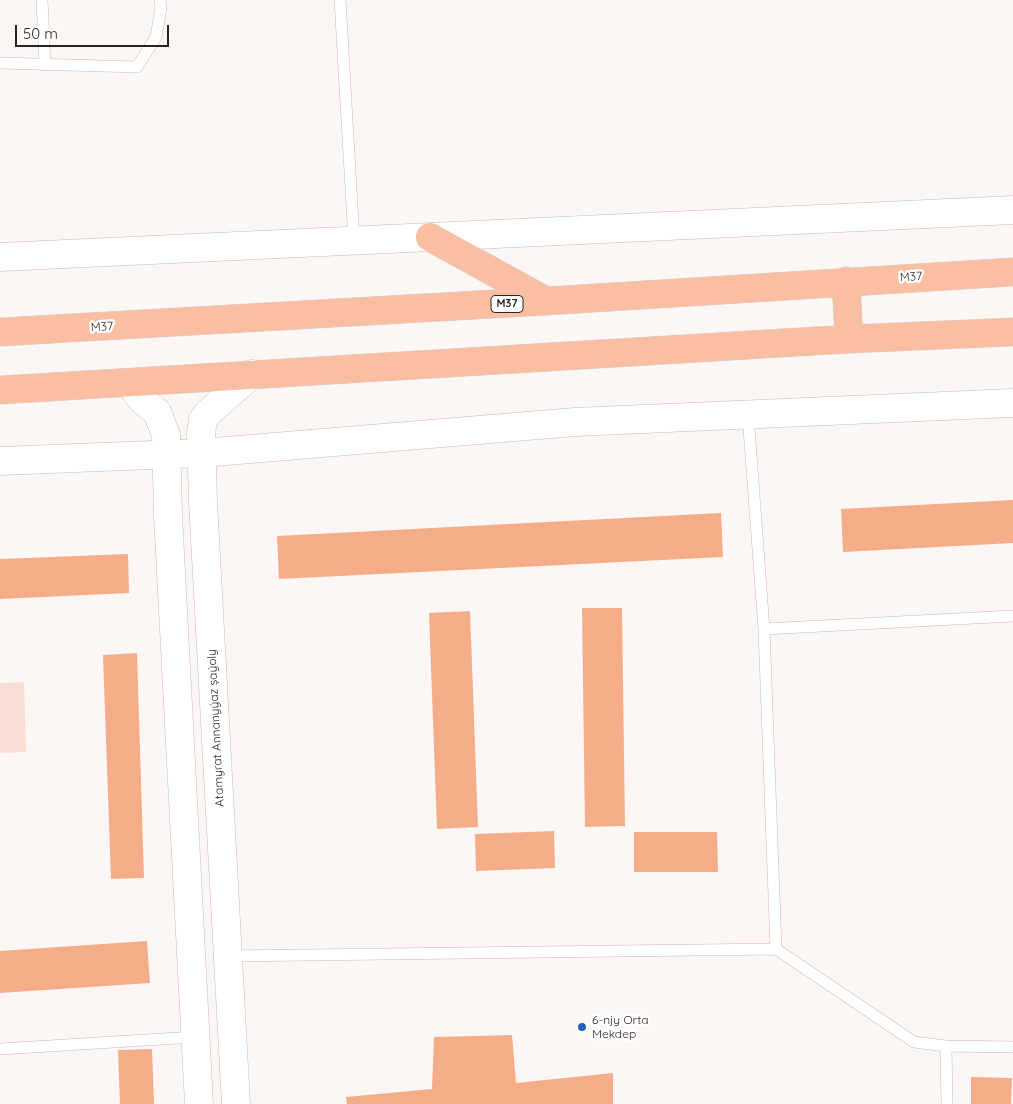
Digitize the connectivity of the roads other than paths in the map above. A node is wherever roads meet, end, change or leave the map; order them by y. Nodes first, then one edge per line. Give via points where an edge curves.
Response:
1 (42, 0) edge
2 (160, 0) edge
3 (340, 0) edge
4 (0, 63) edge
5 (45, 65) junction
6 (1013, 210) edge
7 (430, 237) junction
8 (354, 240) junction
9 (0, 257) edge
10 (1013, 272) edge
11 (846, 281) junction
12 (546, 302) junction
13 (0, 332) edge
14 (1013, 332) edge
15 (849, 339) junction
16 (252, 374) junction
17 (130, 384) junction
18 (0, 390) edge
19 (1013, 403) edge
20 (748, 415) junction
21 (168, 453) junction
22 (202, 453) junction
23 (0, 461) edge
24 (1013, 616) edge
25 (764, 629) junction
26 (776, 949) junction
27 (229, 956) junction
28 (195, 1036) junction
29 (946, 1046) junction
30 (1013, 1047) edge
31 (0, 1049) edge
32 (199, 1104) edge
33 (236, 1104) edge
34 (948, 1104) edge

1 - 5 lane
2 - 5 lane via 156,37 137,67
3 - 8 lane
4 - 5 lane
6 - 7 street
7 - 8 street
7 - 12 highway
8 - 9 street
10 - 11 highway, M37 / M37
11 - 12 highway, M37 / M37
11 - 15 highway
12 - 13 highway, M37 / M37
14 - 15 highway
15 - 16 highway
16 - 17 highway
16 - 22 street, Atamyrat Annanyýaz şaýoly via 208,413 201,433
17 - 18 highway
17 - 21 street via 157,412 166,435
19 - 20 street
20 - 22 street via 575,422
20 - 25 lane
21 - 22 street
21 - 23 street
21 - 28 street via 168,515
22 - 27 street, Atamyrat Annanyýaz şaýoly
24 - 25 lane
25 - 26 lane
26 - 27 lane
26 - 29 lane via 914,1042
27 - 33 street, Atamyrat Annanyýaz şaýoly
28 - 31 lane
28 - 32 street
29 - 30 lane
29 - 34 lane

